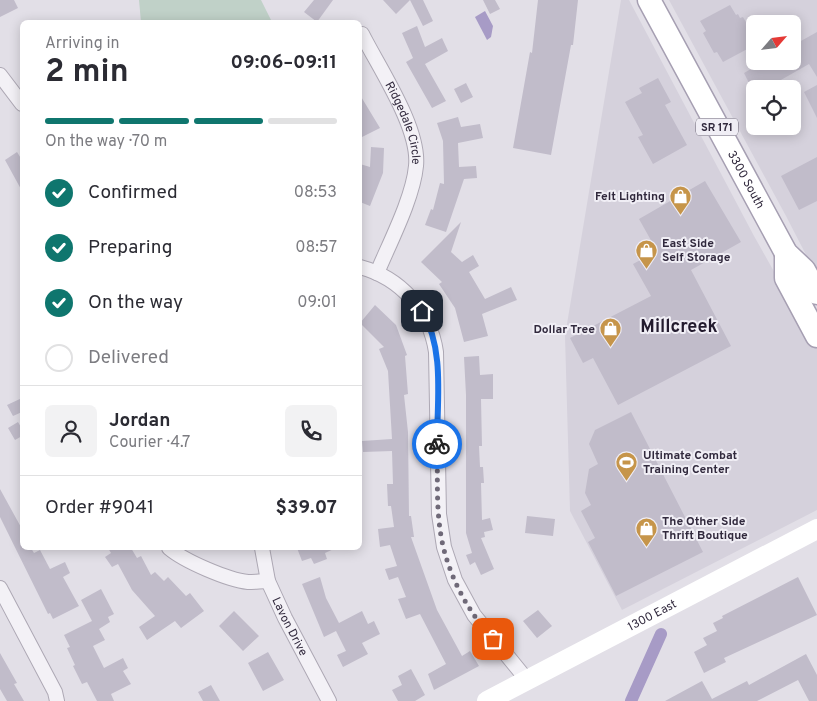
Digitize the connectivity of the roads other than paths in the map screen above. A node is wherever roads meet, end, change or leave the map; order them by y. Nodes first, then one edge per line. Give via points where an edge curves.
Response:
1 (649, 0) edge
2 (362, 34) dead end
3 (0, 76) edge
4 (20, 101) edge
5 (786, 254) junction
6 (362, 268) edge
7 (377, 273) junction
8 (817, 293) edge
9 (817, 336) edge
10 (817, 529) edge
11 (172, 550) edge
12 (262, 550) edge
13 (268, 581) junction
14 (0, 588) edge
15 (527, 680) junction
16 (56, 701) edge
17 (330, 701) edge
18 (487, 701) edge

1 - 5 main road, 3300 South / SR 171
2 - 7 street, Ridgedale Circle via 409,124 416,154 412,185
3 - 4 street
5 - 8 main road, 3300 South / SR 171 via 804,270
5 - 9 main road, 3300 South / SR 171 via 786,278
6 - 7 street
7 - 15 street via 414,301 427,319 434,340 438,514 448,564 474,615
10 - 15 main road, 1300 East
11 - 13 street via 222,575 248,582
12 - 13 street, Lavon Drive
13 - 17 street, Lavon Drive
14 - 16 street via 55,692
15 - 18 main road, 1300 East

